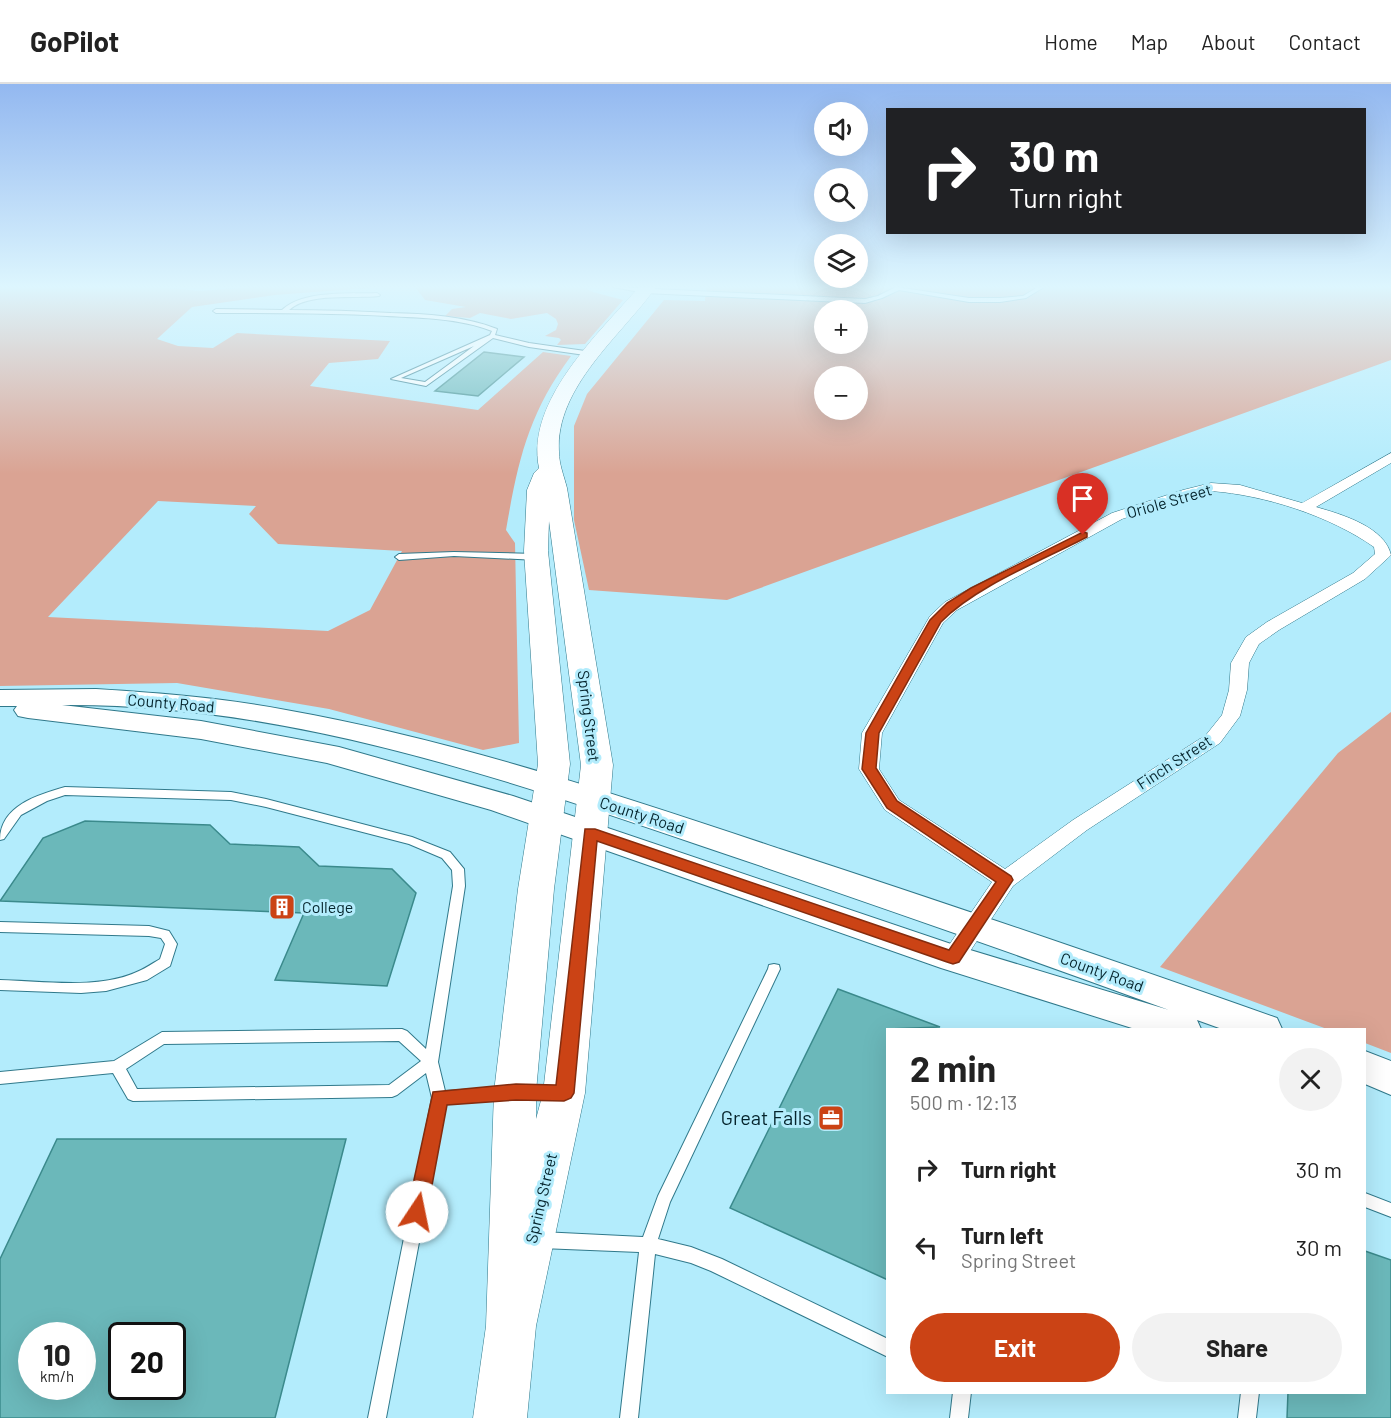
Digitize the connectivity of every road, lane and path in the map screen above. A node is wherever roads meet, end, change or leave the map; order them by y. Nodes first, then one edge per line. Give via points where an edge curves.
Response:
1 (462, 349) edge
2 (474, 349) edge
3 (558, 349) edge
4 (596, 349) edge
5 (592, 354) junction
6 (1391, 457) edge
7 (549, 462) junction
8 (1304, 508) junction
9 (399, 557) dead end
10 (537, 557) junction
11 (0, 698) edge
12 (0, 704) edge
13 (548, 802) junction
14 (592, 816) junction
15 (0, 836) edge
16 (1005, 880) junction
17 (974, 926) junction
18 (0, 927) edge
19 (953, 958) junction
20 (774, 969) dead end
21 (0, 985) edge
22 (1180, 1028) edge
23 (1261, 1028) edge
24 (431, 1062) junction
25 (117, 1067) junction
26 (1366, 1067) edge
27 (0, 1078) edge
28 (1391, 1078) edge
29 (1366, 1085) edge
30 (1391, 1091) edge
31 (537, 1092) junction
32 (439, 1098) junction
33 (1366, 1200) edge
34 (1391, 1210) edge
35 (532, 1239) junction
36 (648, 1245) junction
37 (511, 1326) junction
38 (886, 1347) edge
39 (962, 1394) edge
40 (1250, 1394) edge
41 (376, 1418) edge
42 (501, 1418) edge
43 (629, 1418) edge
44 (959, 1418) edge
45 (1248, 1418) edge

1 - 2 lane via 394,379 426,384
3 - 5 lane
4 - 5 main road, Spring Street
5 - 7 main road, Spring Street via 562,397 554,417
6 - 8 street
7 - 10 main road, Spring Street via 538,490
7 - 14 main road, Spring Street via 558,498 597,765
8 - 16 street, Finch Street via 1357,528 1381,545 1383,555 1359,576 1252,641 1240,663 1231,716 1213,739 1080,825
8 - 16 street, Oriole Street via 1226,487 1178,496 1117,516 975,591 936,620 872,733 869,769 892,805
9 - 10 lane
10 - 13 main road, Spring Street via 554,764
11 - 13 main road, County Road via 57,694 205,704 329,726 451,757
12 - 13 main road, County Road via 201,730
13 - 14 main road, County Road
13 - 31 main road, Spring Street via 536,889
14 - 17 main road, County Road
14 - 19 main road, County Road
14 - 31 main road, Spring Street
15 - 24 lane via 17,812 65,791 200,794 266,803 412,841 446,855 458,869 459,886
16 - 17 street, Finch Street
17 - 19 street, Finch Street
17 - 23 main road, County Road
18 - 21 lane via 149,931 165,934 171,944 165,962 142,976 106,986
19 - 22 main road, County Road
20 - 36 lane via 663,1201
24 - 25 lane via 402,1035 174,1037 162,1038
24 - 25 lane via 392,1091 168,1095 133,1095
24 - 32 lane
25 - 27 lane
26 - 28 main road
29 - 30 main road
31 - 32 lane
31 - 35 main road, Spring Street
31 - 37 main road, Spring Street
32 - 41 lane
33 - 34 lane
35 - 36 lane
35 - 37 main road, Spring Street
36 - 38 lane via 716,1265
36 - 43 lane
37 - 42 main road, Spring Street
39 - 44 lane
40 - 45 lane

